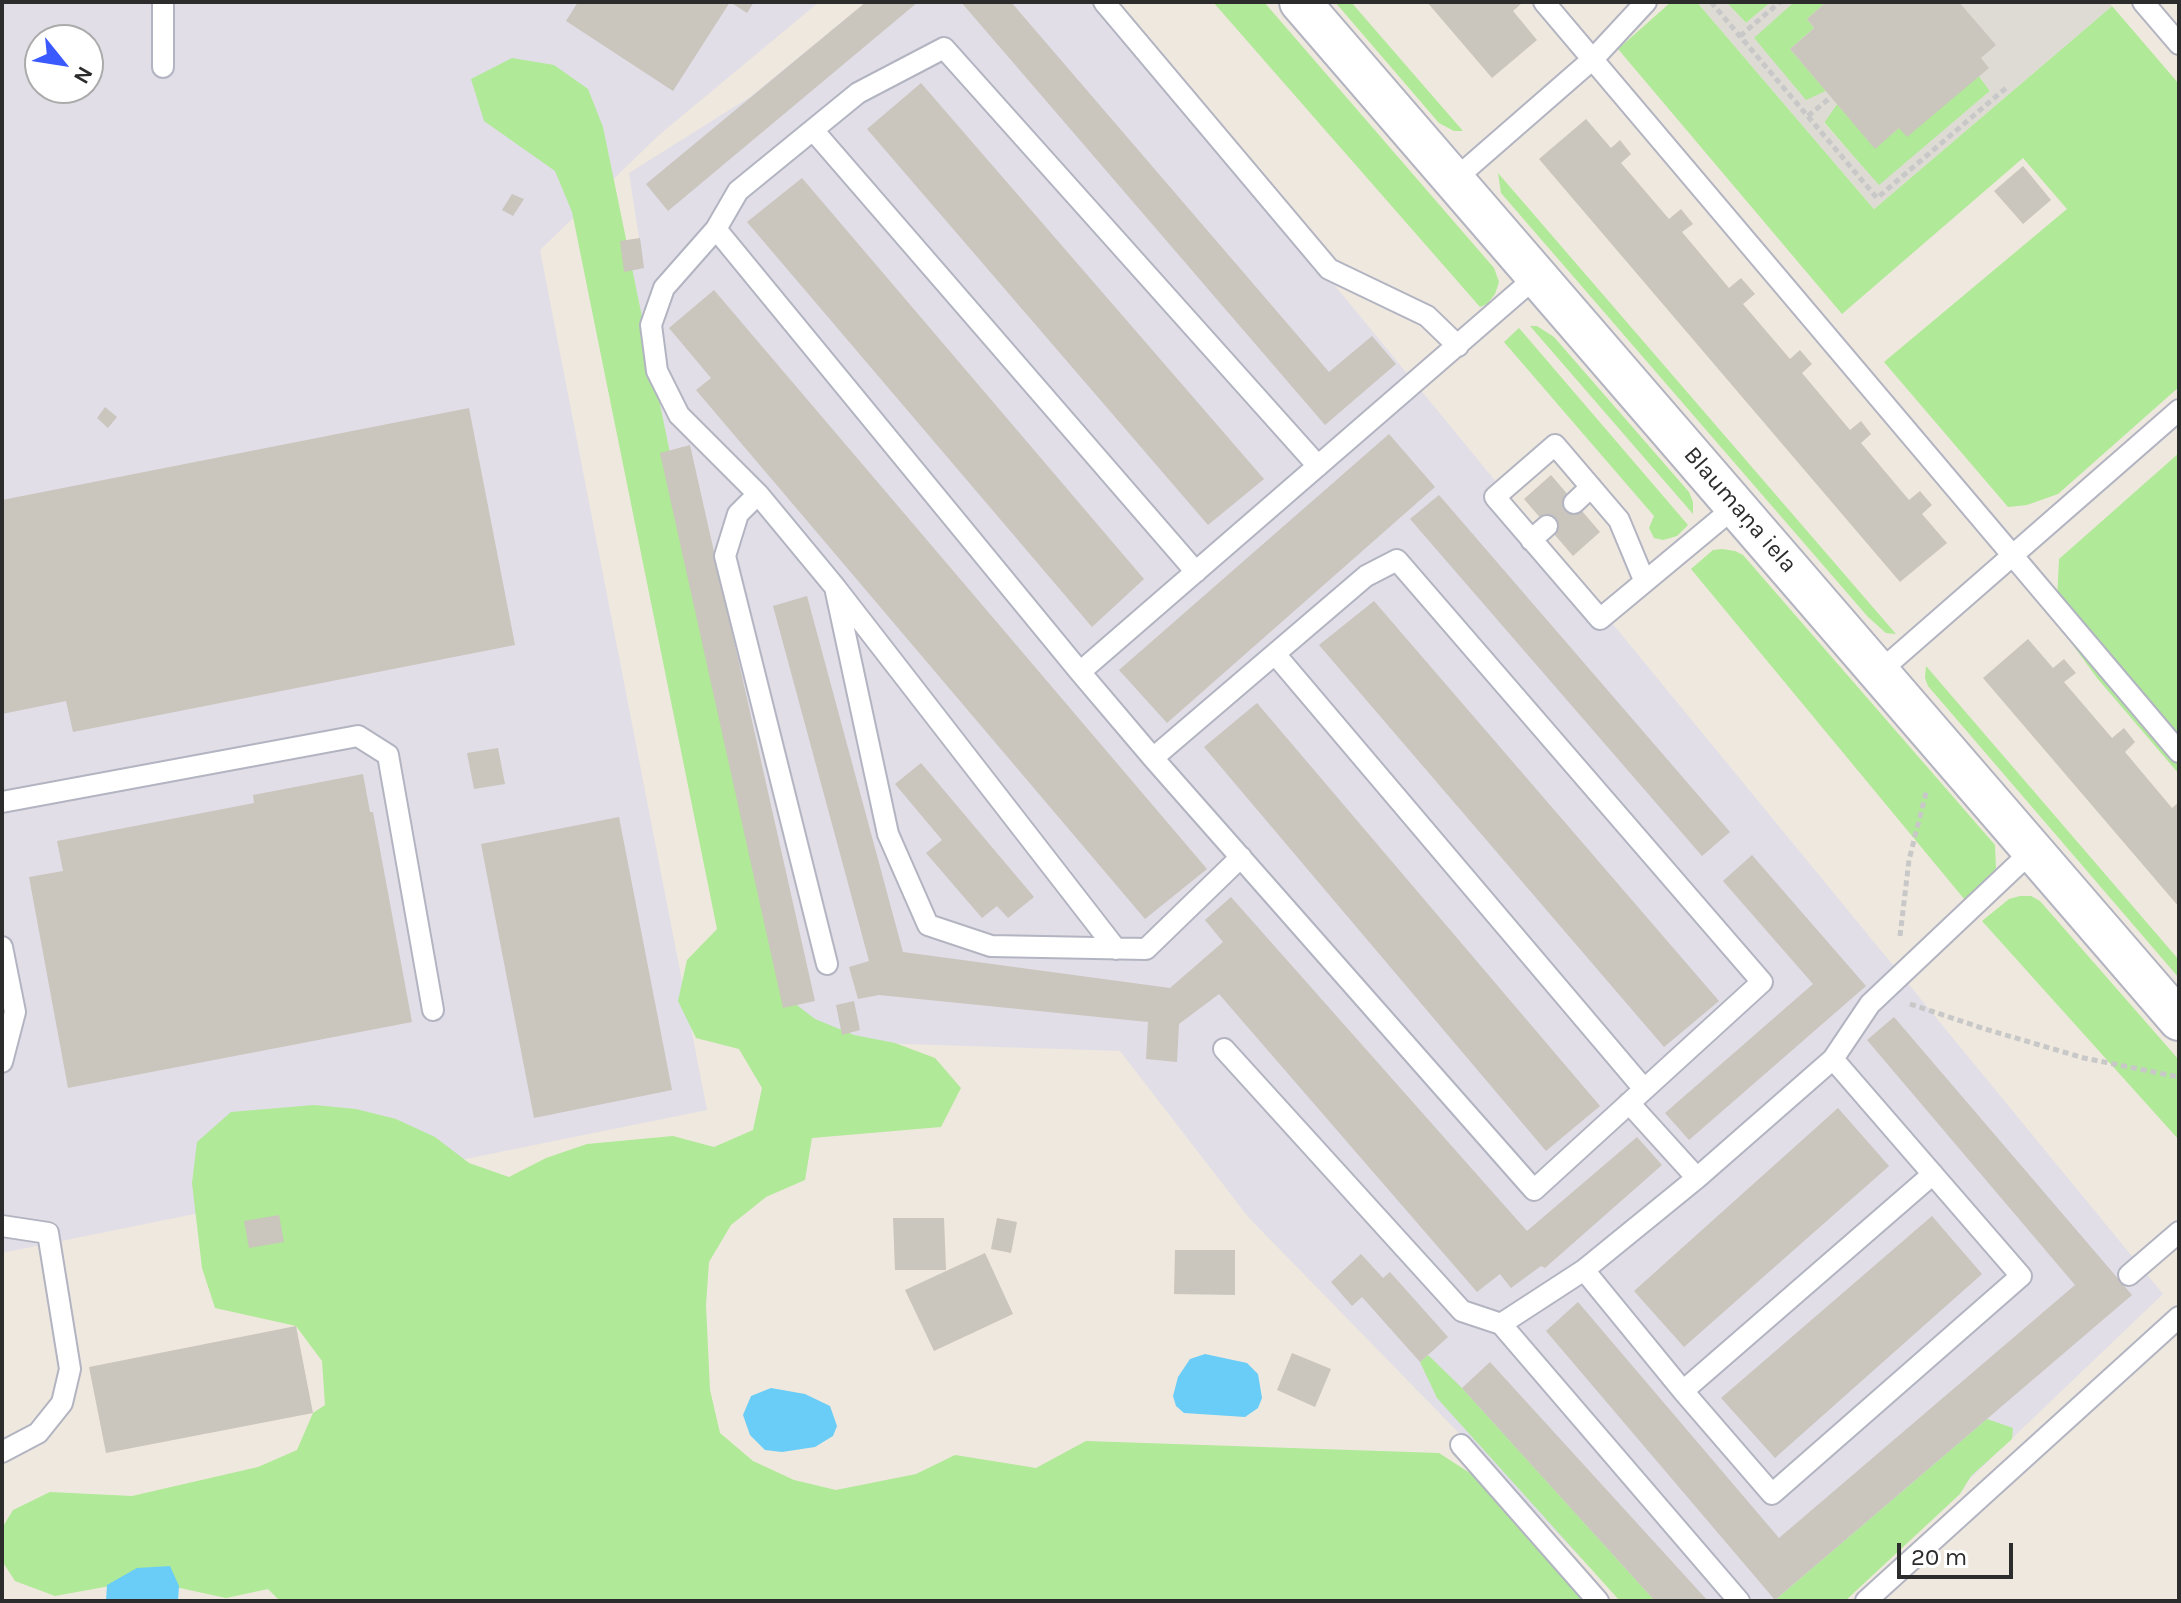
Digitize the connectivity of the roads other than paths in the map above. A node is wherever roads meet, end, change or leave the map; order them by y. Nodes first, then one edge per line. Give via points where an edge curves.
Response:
1 (163, 2) edge
2 (1104, 2) edge
3 (1300, 2) edge
4 (1544, 2) edge
5 (1646, 2) edge
6 (2143, 2) edge
7 (2179, 44) edge
8 (1594, 58) junction
9 (163, 67) dead end
10 (813, 130) junction
11 (1454, 180) junction
12 (716, 229) junction
13 (1537, 276) junction
14 (1458, 346) junction
15 (2179, 410) edge
16 (1318, 466) junction
17 (1591, 487) junction
18 (758, 494) junction
19 (1574, 503) dead end
20 (1736, 506) junction
21 (2014, 556) junction
22 (1196, 572) junction
23 (1644, 580) junction
24 (835, 587) junction
25 (1275, 654) junction
26 (1080, 672) junction
27 (1879, 672) junction
28 (2179, 752) edge
29 (1153, 758) junction
30 (2, 802) edge
31 (2033, 850) junction
32 (1241, 857) junction
33 (2, 947) edge
34 (1116, 949) junction
35 (827, 964) dead end
36 (433, 1010) dead end
37 (2179, 1020) edge
38 (1224, 1049) dead end
39 (1833, 1059) junction
40 (2, 1062) edge
41 (1637, 1096) junction
42 (1933, 1174) junction
43 (1697, 1178) junction
44 (2, 1226) edge
45 (2179, 1232) edge
46 (1584, 1270) junction
47 (2129, 1275) dead end
48 (2179, 1317) edge
49 (1501, 1324) junction
50 (1683, 1391) junction
51 (1461, 1445) dead end
52 (2, 1452) edge
53 (1598, 1601) edge
54 (1739, 1601) edge
55 (1866, 1601) edge

1 - 9 lane
2 - 14 lane via 1329,269 1427,316
3 - 11 street, Blaumaņa iela
4 - 8 lane
5 - 8 lane
6 - 7 lane
8 - 11 lane
8 - 21 lane
10 - 12 lane via 738,191
10 - 16 lane via 858,93 944,48
10 - 22 lane
11 - 13 street, Blaumaņa iela
12 - 18 lane via 664,288 651,325 657,371 679,415
12 - 26 lane
13 - 14 lane
13 - 20 street, Blaumaņa iela
14 - 16 lane
15 - 21 lane
16 - 22 lane
17 - 19 lane
17 - 23 lane via 1619,520
17 - 23 lane via 1555,445 1495,497 1539,533 1600,619
18 - 24 lane
18 - 35 lane via 738,514 725,556
20 - 23 lane
20 - 27 street, Blaumaņa iela
21 - 27 lane
21 - 28 lane
22 - 26 lane
24 - 34 lane
24 - 34 lane via 888,834 928,925 991,946
25 - 29 lane
25 - 41 lane
25 - 41 lane via 1366,576 1397,560 1762,982
26 - 29 lane
27 - 31 street, Blaumaņa iela
29 - 32 lane
30 - 36 lane via 358,736 388,755
31 - 37 street, Blaumaņa iela
31 - 39 lane via 1870,1004
32 - 34 lane via 1146,949
32 - 41 lane via 1534,1190
33 - 40 lane via 15,1012
38 - 49 lane via 1462,1311
39 - 42 lane
39 - 43 lane
41 - 43 lane
42 - 50 lane
42 - 50 lane via 2021,1276 1772,1494
43 - 46 lane
44 - 52 lane via 48,1233 70,1369 62,1403 38,1433
45 - 47 lane
46 - 49 lane
46 - 50 lane
48 - 55 lane
49 - 54 lane
51 - 53 lane

